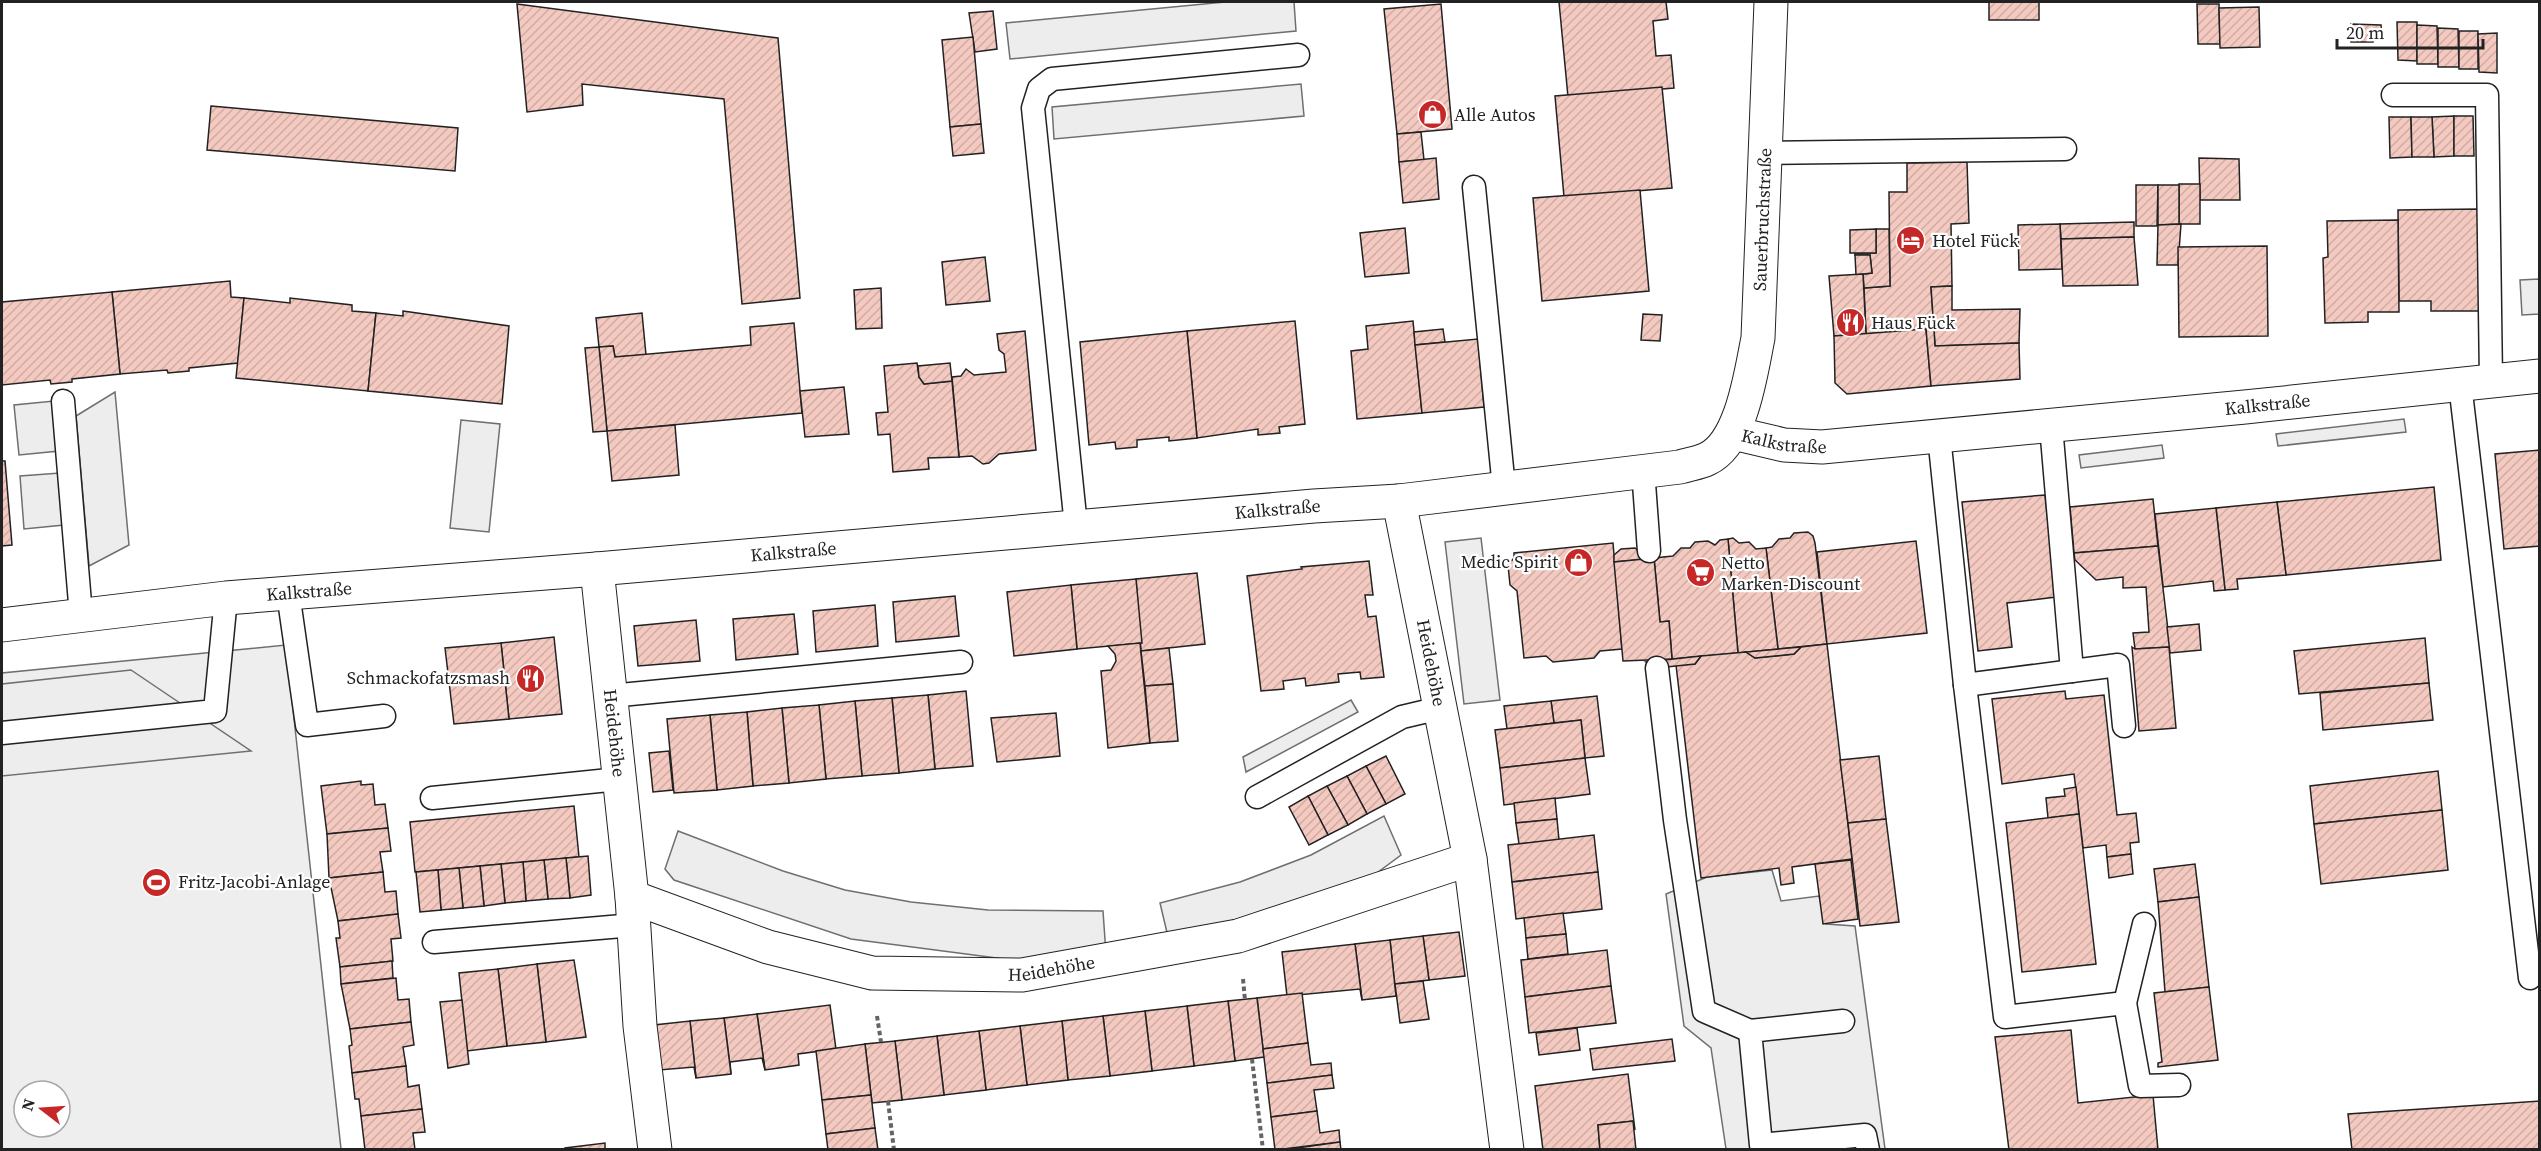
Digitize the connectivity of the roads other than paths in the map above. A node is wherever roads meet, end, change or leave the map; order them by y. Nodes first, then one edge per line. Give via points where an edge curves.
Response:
1 (1771, 2) edge
2 (1298, 55) dead end
3 (2393, 95) dead end
4 (2065, 149) dead end
5 (1767, 153) junction
6 (1474, 187) dead end
7 (2540, 376) edge
8 (2475, 382) junction
9 (63, 401) dead end
10 (2051, 426) junction
11 (1733, 433) junction
12 (1939, 436) junction
13 (1643, 470) junction
14 (1504, 488) junction
15 (1399, 501) junction
16 (1076, 526) junction
17 (1649, 551) dead end
18 (597, 569) junction
19 (288, 593) junction
20 (226, 598) junction
21 (81, 615) junction
22 (2, 625) edge
23 (962, 662) dead end
24 (1657, 668) dead end
25 (2072, 671) junction
26 (1965, 685) junction
27 (610, 696) junction
28 (1440, 708) junction
29 (384, 716) dead end
30 (2124, 726) dead end
31 (2, 733) edge
32 (619, 779) junction
33 (1257, 797) dead end
34 (432, 798) dead end
35 (1470, 859) junction
36 (633, 911) junction
37 (2144, 924) dead end
38 (434, 942) dead end
39 (2530, 978) dead end
40 (2125, 1003) junction
41 (1843, 1021) dead end
42 (1750, 1031) junction
43 (2178, 1086) dead end
44 (655, 1149) edge
45 (1507, 1149) edge
46 (1868, 1149) edge

1 - 5 street, Sauerbruchstraße
2 - 16 lane via 1052,79 1039,89 1034,108
3 - 8 lane via 2487,94
4 - 5 lane
5 - 11 street, Sauerbruchstraße via 1758,338 1748,391
6 - 14 lane
7 - 8 street, Kalkstraße
8 - 10 street, Kalkstraße
8 - 39 lane
9 - 21 lane
10 - 12 street, Kalkstraße
10 - 25 lane
11 - 12 street, Kalkstraße via 1784,445 1822,447
11 - 13 street, Kalkstraße via 1709,459 1680,467
12 - 26 lane
13 - 14 street, Kalkstraße
13 - 17 lane
14 - 15 street, Kalkstraße
15 - 16 street, Kalkstraße
15 - 28 street, Heidehöhe
16 - 18 street, Kalkstraße
18 - 19 street, Kalkstraße
18 - 27 street, Heidehöhe
19 - 20 street, Kalkstraße
19 - 29 lane via 307,726
20 - 21 street, Kalkstraße
20 - 31 lane via 215,711
21 - 22 street, Kalkstraße
23 - 27 lane
24 - 42 lane via 1704,1011
25 - 26 lane
25 - 30 lane via 2118,665
26 - 40 lane via 2005,1017
27 - 32 street, Heidehöhe
28 - 33 lane via 1402,717
28 - 35 street, Heidehöhe
32 - 34 lane
32 - 36 street, Heidehöhe
35 - 36 street, Heidehöhe via 1238,936 1022,975 872,973
35 - 45 street, Heidehöhe
36 - 38 lane
36 - 44 street, Heidehöhe via 640,1026
37 - 40 lane
40 - 43 lane via 2140,1086
41 - 42 lane
42 - 46 lane via 1761,1145 1865,1135

